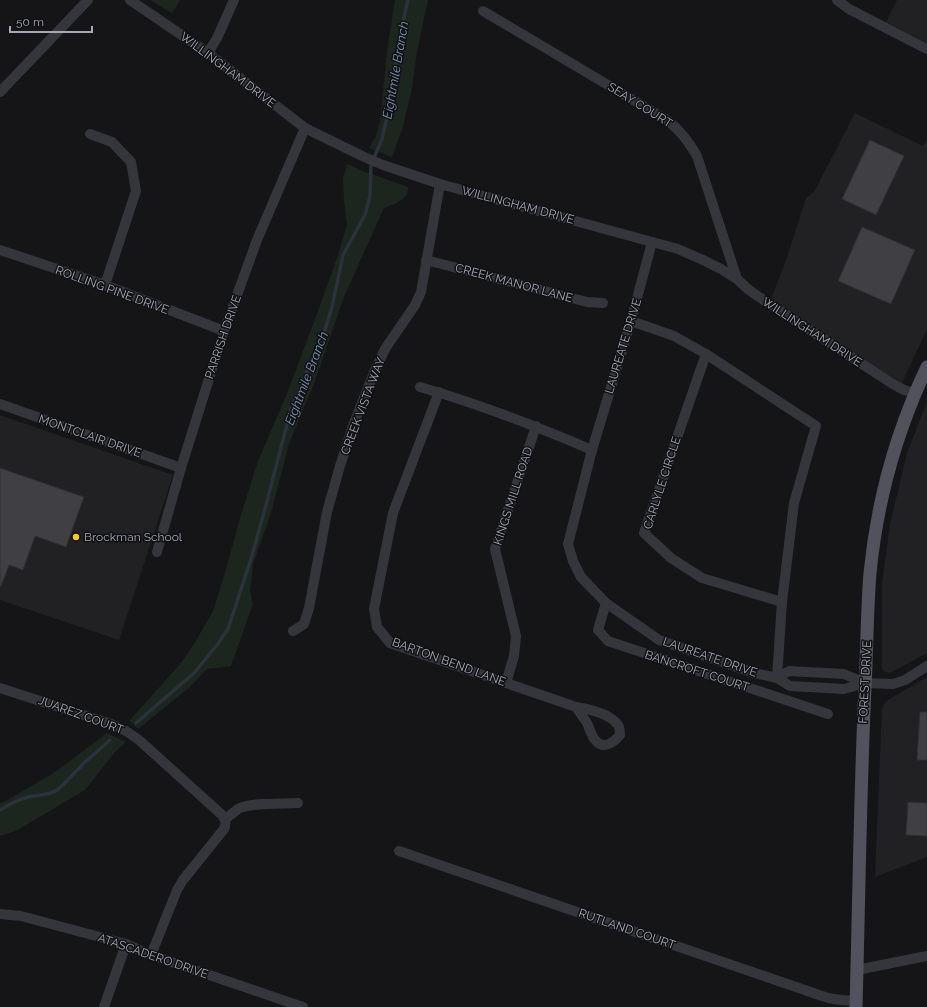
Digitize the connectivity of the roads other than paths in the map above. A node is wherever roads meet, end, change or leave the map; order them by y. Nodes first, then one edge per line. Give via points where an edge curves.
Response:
1 (88, 0) edge
2 (130, 0) edge
3 (234, 0) edge
4 (837, 0) edge
5 (483, 11) dead end
6 (927, 49) edge
7 (208, 53) junction
8 (0, 92) edge
9 (306, 128) junction
10 (90, 134) dead end
11 (440, 184) junction
12 (652, 242) junction
13 (0, 250) edge
14 (426, 260) junction
15 (737, 279) junction
16 (105, 285) junction
17 (603, 303) dead end
18 (631, 322) junction
19 (224, 331) junction
20 (706, 354) junction
21 (927, 367) edge
22 (420, 387) dead end
23 (439, 392) junction
24 (915, 393) junction
25 (0, 404) edge
26 (536, 426) junction
27 (592, 450) junction
28 (181, 468) junction
29 (157, 552) dead end
30 (782, 602) junction
31 (606, 603) junction
32 (293, 631) dead end
33 (927, 666) edge
34 (777, 678) junction
35 (506, 683) junction
36 (865, 683) junction
37 (0, 688) edge
38 (576, 707) dead end
39 (828, 714) dead end
40 (298, 803) dead end
41 (225, 819) junction
42 (399, 850) dead end
43 (0, 914) edge
44 (126, 944) junction
45 (151, 955) junction
46 (927, 956) edge
47 (857, 970) junction
48 (856, 1004) edge
49 (104, 1007) edge
50 (303, 1007) edge

1 - 8 street
2 - 7 street, WILLINGHAM DRIVE
3 - 7 street
4 - 6 street via 849,9
5 - 15 street, SEAY COURT via 667,120 679,130 697,156
7 - 9 street, WILLINGHAM DRIVE
9 - 11 street, WILLINGHAM DRIVE via 383,165
9 - 19 street, PARRISH DRIVE via 257,240
10 - 16 street via 112,142 131,162 136,190
11 - 12 street, WILLINGHAM DRIVE
11 - 14 street, CREEK VISTA WAY
12 - 15 street, WILLINGHAM DRIVE via 697,257
12 - 18 street, LAUREATE DRIVE
13 - 16 street, ROLLING PINE DRIVE
14 - 17 street, CREEK MANOR LANE via 587,302
14 - 32 street, CREEK VISTA WAY via 418,299 385,349 354,423 327,512 309,608 304,624
15 - 24 street, WILLINGHAM DRIVE via 768,303 893,384
16 - 19 street, ROLLING PINE DRIVE
18 - 20 street via 674,336
18 - 27 street, LAUREATE DRIVE
19 - 28 street, PARRISH DRIVE
20 - 30 street via 816,426 794,502
20 - 30 street, CARLYLE CIRCLE via 644,533 671,558 702,578
21 - 24 main road, FOREST DRIVE
22 - 23 street
23 - 26 street
23 - 35 street, BARTON BEND LANE via 393,513 374,609 377,627 390,643
24 - 36 main road, FOREST DRIVE via 898,439 881,500 875,533 870,574
25 - 28 street, MONTCLAIR DRIVE
26 - 27 street
26 - 35 street, KINGS MILL ROAD via 495,548 516,636 514,656
27 - 31 street, LAUREATE DRIVE via 568,544 581,577
28 - 29 street, PARRISH DRIVE
30 - 34 street
31 - 34 street, LAUREATE DRIVE via 659,640 754,674
31 - 39 street, BANCROFT COURT via 598,630 608,641
33 - 36 street via 905,680 893,684
34 - 36 street, LAUREATE DRIVE via 790,686 844,689
34 - 36 street via 789,671 844,674
35 - 38 street, BARTON BEND LANE
36 - 47 main road, FOREST DRIVE
37 - 41 street, JUAREZ COURT via 126,731
40 - 41 street via 246,806
41 - 45 street via 224,829 177,890
42 - 48 street, RUTLAND COURT via 828,998
43 - 44 street, ATASCADERO DRIVE via 21,916
44 - 45 street, ATASCADERO DRIVE
44 - 49 street
45 - 50 street, ATASCADERO DRIVE
46 - 47 street
47 - 48 main road, FOREST DRIVE

